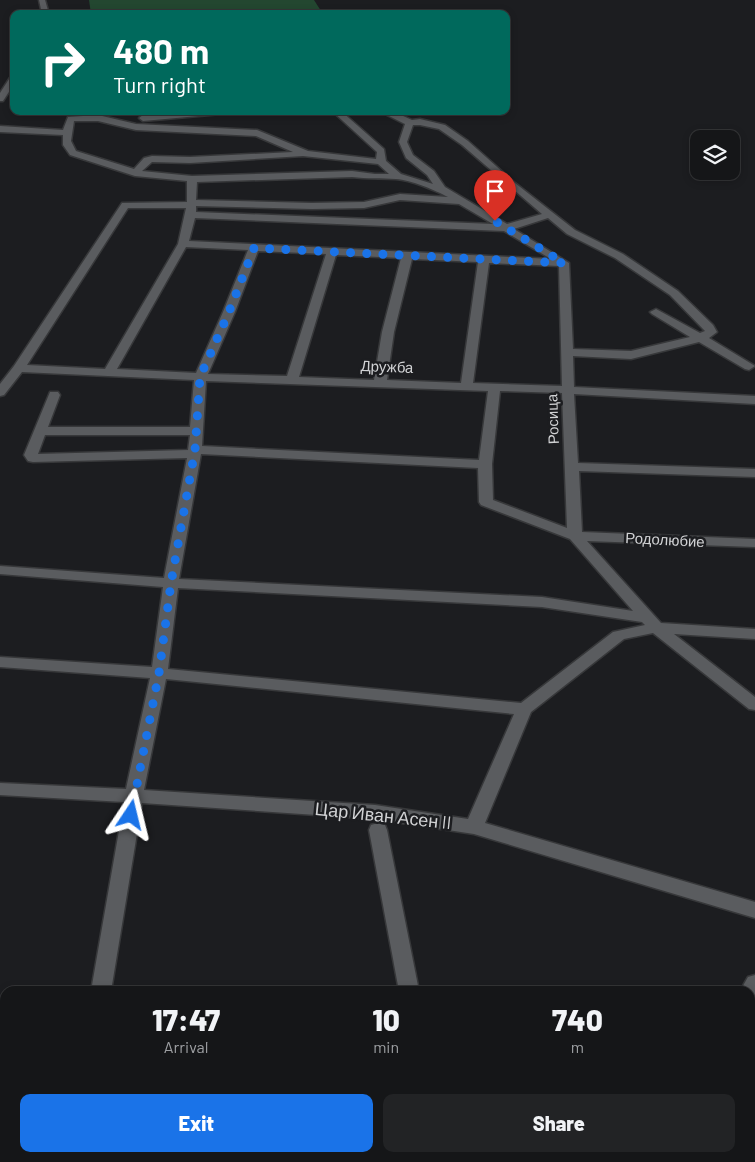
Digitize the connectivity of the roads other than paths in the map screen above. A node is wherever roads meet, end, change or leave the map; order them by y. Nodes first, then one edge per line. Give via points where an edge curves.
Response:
1 (10, 84) edge
2 (0, 99) edge
3 (184, 115) edge
4 (340, 115) edge
5 (394, 115) edge
6 (118, 122) junction
7 (415, 122) junction
8 (0, 129) edge
9 (66, 132) junction
10 (306, 154) junction
11 (381, 162) junction
12 (135, 173) junction
13 (398, 176) junction
14 (192, 179) junction
15 (441, 189) junction
16 (462, 201) junction
17 (191, 208) junction
18 (548, 215) junction
19 (506, 228) junction
20 (183, 244) junction
21 (254, 248) junction
22 (332, 252) junction
23 (407, 256) junction
24 (484, 260) junction
25 (564, 263) junction
26 (656, 312) dead end
27 (699, 338) junction
28 (568, 352) junction
29 (749, 366) dead end
30 (19, 368) junction
31 (110, 371) junction
32 (200, 377) junction
33 (292, 380) junction
34 (380, 383) junction
35 (466, 386) junction
36 (494, 388) junction
37 (568, 390) junction
38 (0, 392) edge
39 (54, 395) dead end
40 (755, 400) edge
41 (40, 431) junction
42 (196, 431) junction
43 (194, 452) junction
44 (485, 464) junction
45 (571, 467) junction
46 (755, 473) edge
47 (575, 536) junction
48 (755, 544) edge
49 (0, 570) edge
50 (171, 583) junction
51 (651, 623) junction
52 (755, 634) edge
53 (0, 662) edge
54 (159, 673) junction
55 (755, 705) edge
56 (524, 709) junction
57 (0, 789) edge
58 (134, 796) junction
59 (474, 827) junction
60 (378, 830) dead end
61 (755, 910) edge
62 (102, 986) edge
63 (408, 986) edge

1 - 2 street
3 - 6 street
4 - 11 street via 381,151
5 - 7 street
6 - 9 street via 102,118 74,118
6 - 10 street via 136,127 257,133
7 - 15 street via 403,142 409,156 431,173
7 - 18 street via 442,127 465,143
8 - 9 street
9 - 12 street via 73,154
10 - 11 street
10 - 12 street via 152,159
11 - 13 street
12 - 14 street
13 - 14 street via 352,174
13 - 15 street
14 - 17 street
15 - 16 street
16 - 17 street via 400,198 356,205
16 - 19 street
17 - 19 street
17 - 20 street
17 - 30 street via 126,205
18 - 19 street
18 - 27 street via 571,232 619,256 674,293 711,332
19 - 25 street
20 - 21 street
20 - 31 street
21 - 22 street
21 - 32 street
22 - 23 street
22 - 33 street
23 - 24 street
23 - 34 street via 388,332
24 - 25 street
24 - 35 street
25 - 28 street, Росица
26 - 27 street
27 - 28 street via 631,355
27 - 29 street
28 - 37 street, Росица
30 - 31 street, Дружба
30 - 38 street
31 - 32 street, Дружба
32 - 33 street, Дружба
32 - 42 street
33 - 34 street, Дружба
34 - 35 street, Дружба
35 - 36 street, Дружба
36 - 37 street, Дружба
36 - 44 street
37 - 40 street, Дружба
37 - 45 street, Росица
39 - 41 street
41 - 42 street
41 - 43 street via 31,455 33,458
42 - 43 street
43 - 44 street
43 - 50 street
44 - 47 street via 486,502
45 - 46 street
45 - 47 street, Росица
47 - 48 street, Родолюбие
47 - 51 street
49 - 50 street
50 - 51 street via 542,602
50 - 54 street
51 - 52 street
51 - 55 street
51 - 56 street via 620,635
53 - 54 street
54 - 56 street
54 - 58 street
56 - 59 street
57 - 58 street, Цар Иван Асен II
58 - 59 street, Цар Иван Асен II via 389,813
58 - 62 street
59 - 61 street, Цар Иван Асен II
60 - 63 street

